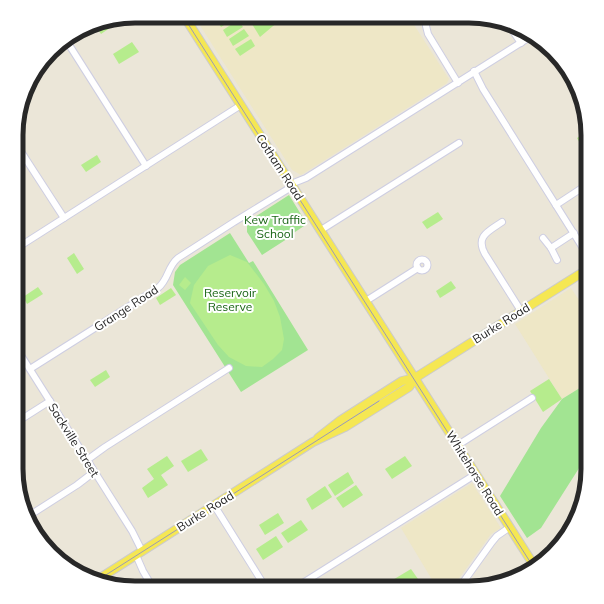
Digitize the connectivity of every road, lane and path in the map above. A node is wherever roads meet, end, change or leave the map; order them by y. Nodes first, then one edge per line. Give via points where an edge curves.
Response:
1 (188, 23) edge
2 (426, 23) edge
3 (514, 32) edge
4 (527, 39) edge
5 (521, 43) junction
6 (69, 45) edge
7 (472, 73) junction
8 (458, 83) junction
9 (241, 105) junction
10 (459, 144) dead end
11 (23, 155) edge
12 (146, 166) junction
13 (293, 186) junction
14 (581, 188) edge
15 (556, 204) junction
16 (64, 218) junction
17 (502, 222) dead end
18 (321, 230) junction
19 (574, 233) junction
20 (543, 238) dead end
21 (23, 245) edge
22 (581, 245) edge
23 (551, 248) junction
24 (557, 260) dead end
25 (418, 268) dead end
26 (581, 273) edge
27 (366, 301) junction
28 (521, 311) junction
29 (23, 358) edge
30 (229, 368) dead end
31 (30, 369) junction
32 (415, 378) junction
33 (532, 398) dead end
34 (50, 401) junction
35 (23, 418) edge
36 (458, 446) junction
37 (86, 459) junction
38 (96, 474) junction
39 (476, 474) junction
40 (214, 505) junction
41 (33, 513) edge
42 (510, 527) junction
43 (138, 553) junction
44 (532, 562) edge
45 (103, 576) edge
46 (149, 581) edge
47 (262, 581) edge
48 (306, 581) edge
49 (464, 581) edge

1 - 9 main road, Cotham Road
2 - 8 street via 428,34
3 - 5 street
4 - 5 street, Grange Road
5 - 7 street, Grange Road
6 - 12 street
7 - 8 street, Grange Road
7 - 15 street
8 - 13 street, Grange Road
9 - 12 street
9 - 13 main road, Cotham Road
10 - 18 street
11 - 16 street
12 - 16 street
13 - 18 main road, Cotham Road
13 - 31 street, Grange Road via 178,258 170,265 164,282 158,288
14 - 15 street
15 - 19 street
16 - 21 street
17 - 28 street via 485,234 482,246
18 - 27 main road, Cotham Road
19 - 22 street
19 - 23 street
20 - 23 street
23 - 24 street
25 - 27 street
26 - 28 main road, Burke Road
27 - 32 main road, Cotham Road
28 - 32 main road, Burke Road
29 - 31 street, Sackville Street
30 - 37 street
31 - 34 street, Sackville Street
32 - 36 main road, Whitehorse Road
32 - 40 main road, Burke Road via 409,387 345,427 313,442
33 - 36 street
34 - 35 street
34 - 37 street, Sackville Street
36 - 39 main road, Whitehorse Road
37 - 38 street, Sackville Street
38 - 41 street
38 - 43 street, Sackville Street via 132,531
39 - 42 main road, Whitehorse Road
39 - 48 street
40 - 43 main road, Burke Road
40 - 47 street
42 - 44 main road, Whitehorse Road
42 - 49 street via 492,542
43 - 45 main road, Burke Road
43 - 46 street, Sackville Street

